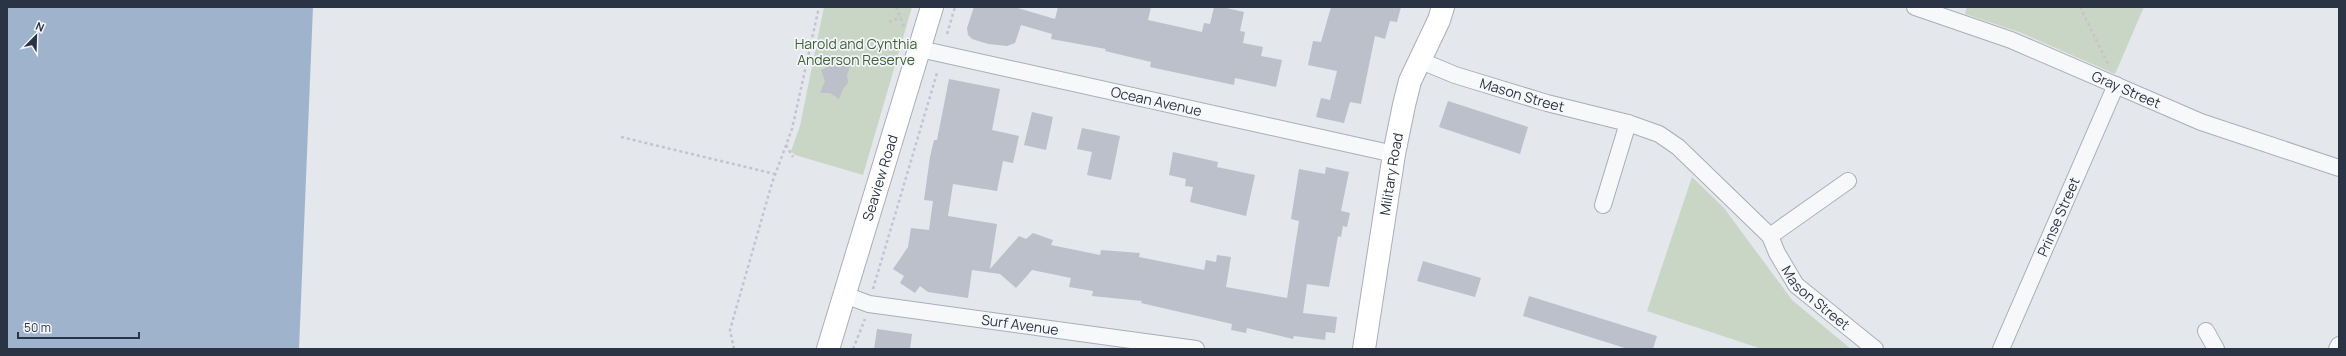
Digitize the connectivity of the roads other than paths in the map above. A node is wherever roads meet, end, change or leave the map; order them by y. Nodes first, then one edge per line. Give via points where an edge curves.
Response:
1 (932, 7) edge
2 (1443, 7) edge
3 (1915, 7) edge
4 (914, 41) junction
5 (1419, 60) junction
6 (2110, 83) junction
7 (1628, 123) junction
8 (1394, 154) junction
9 (2339, 168) edge
10 (1848, 181) dead end
11 (1603, 205) dead end
12 (1770, 236) junction
13 (845, 295) junction
14 (2206, 331) dead end
15 (2339, 345) edge
16 (828, 349) edge
17 (1196, 349) edge
18 (1364, 349) edge
19 (1875, 349) edge
20 (2001, 349) edge
21 (2216, 349) edge
22 (2337, 349) edge

1 - 4 street, Seaview Road
2 - 5 street, Military Road
3 - 6 street, Gray Street via 2011,40
4 - 8 street, Ocean Avenue
4 - 13 street, Seaview Road
5 - 7 street, Mason Street via 1455,75 1547,104
5 - 8 street, Military Road via 1410,81
6 - 9 street, Gray Street via 2202,122
6 - 20 street, Prinse Street
7 - 11 street
7 - 12 street, Mason Street via 1659,134 1678,147
8 - 18 street, Military Road
10 - 12 street
12 - 19 street, Mason Street via 1796,284
13 - 16 street, Seaview Road
13 - 17 street, Surf Avenue via 869,304
14 - 21 street
15 - 22 street

